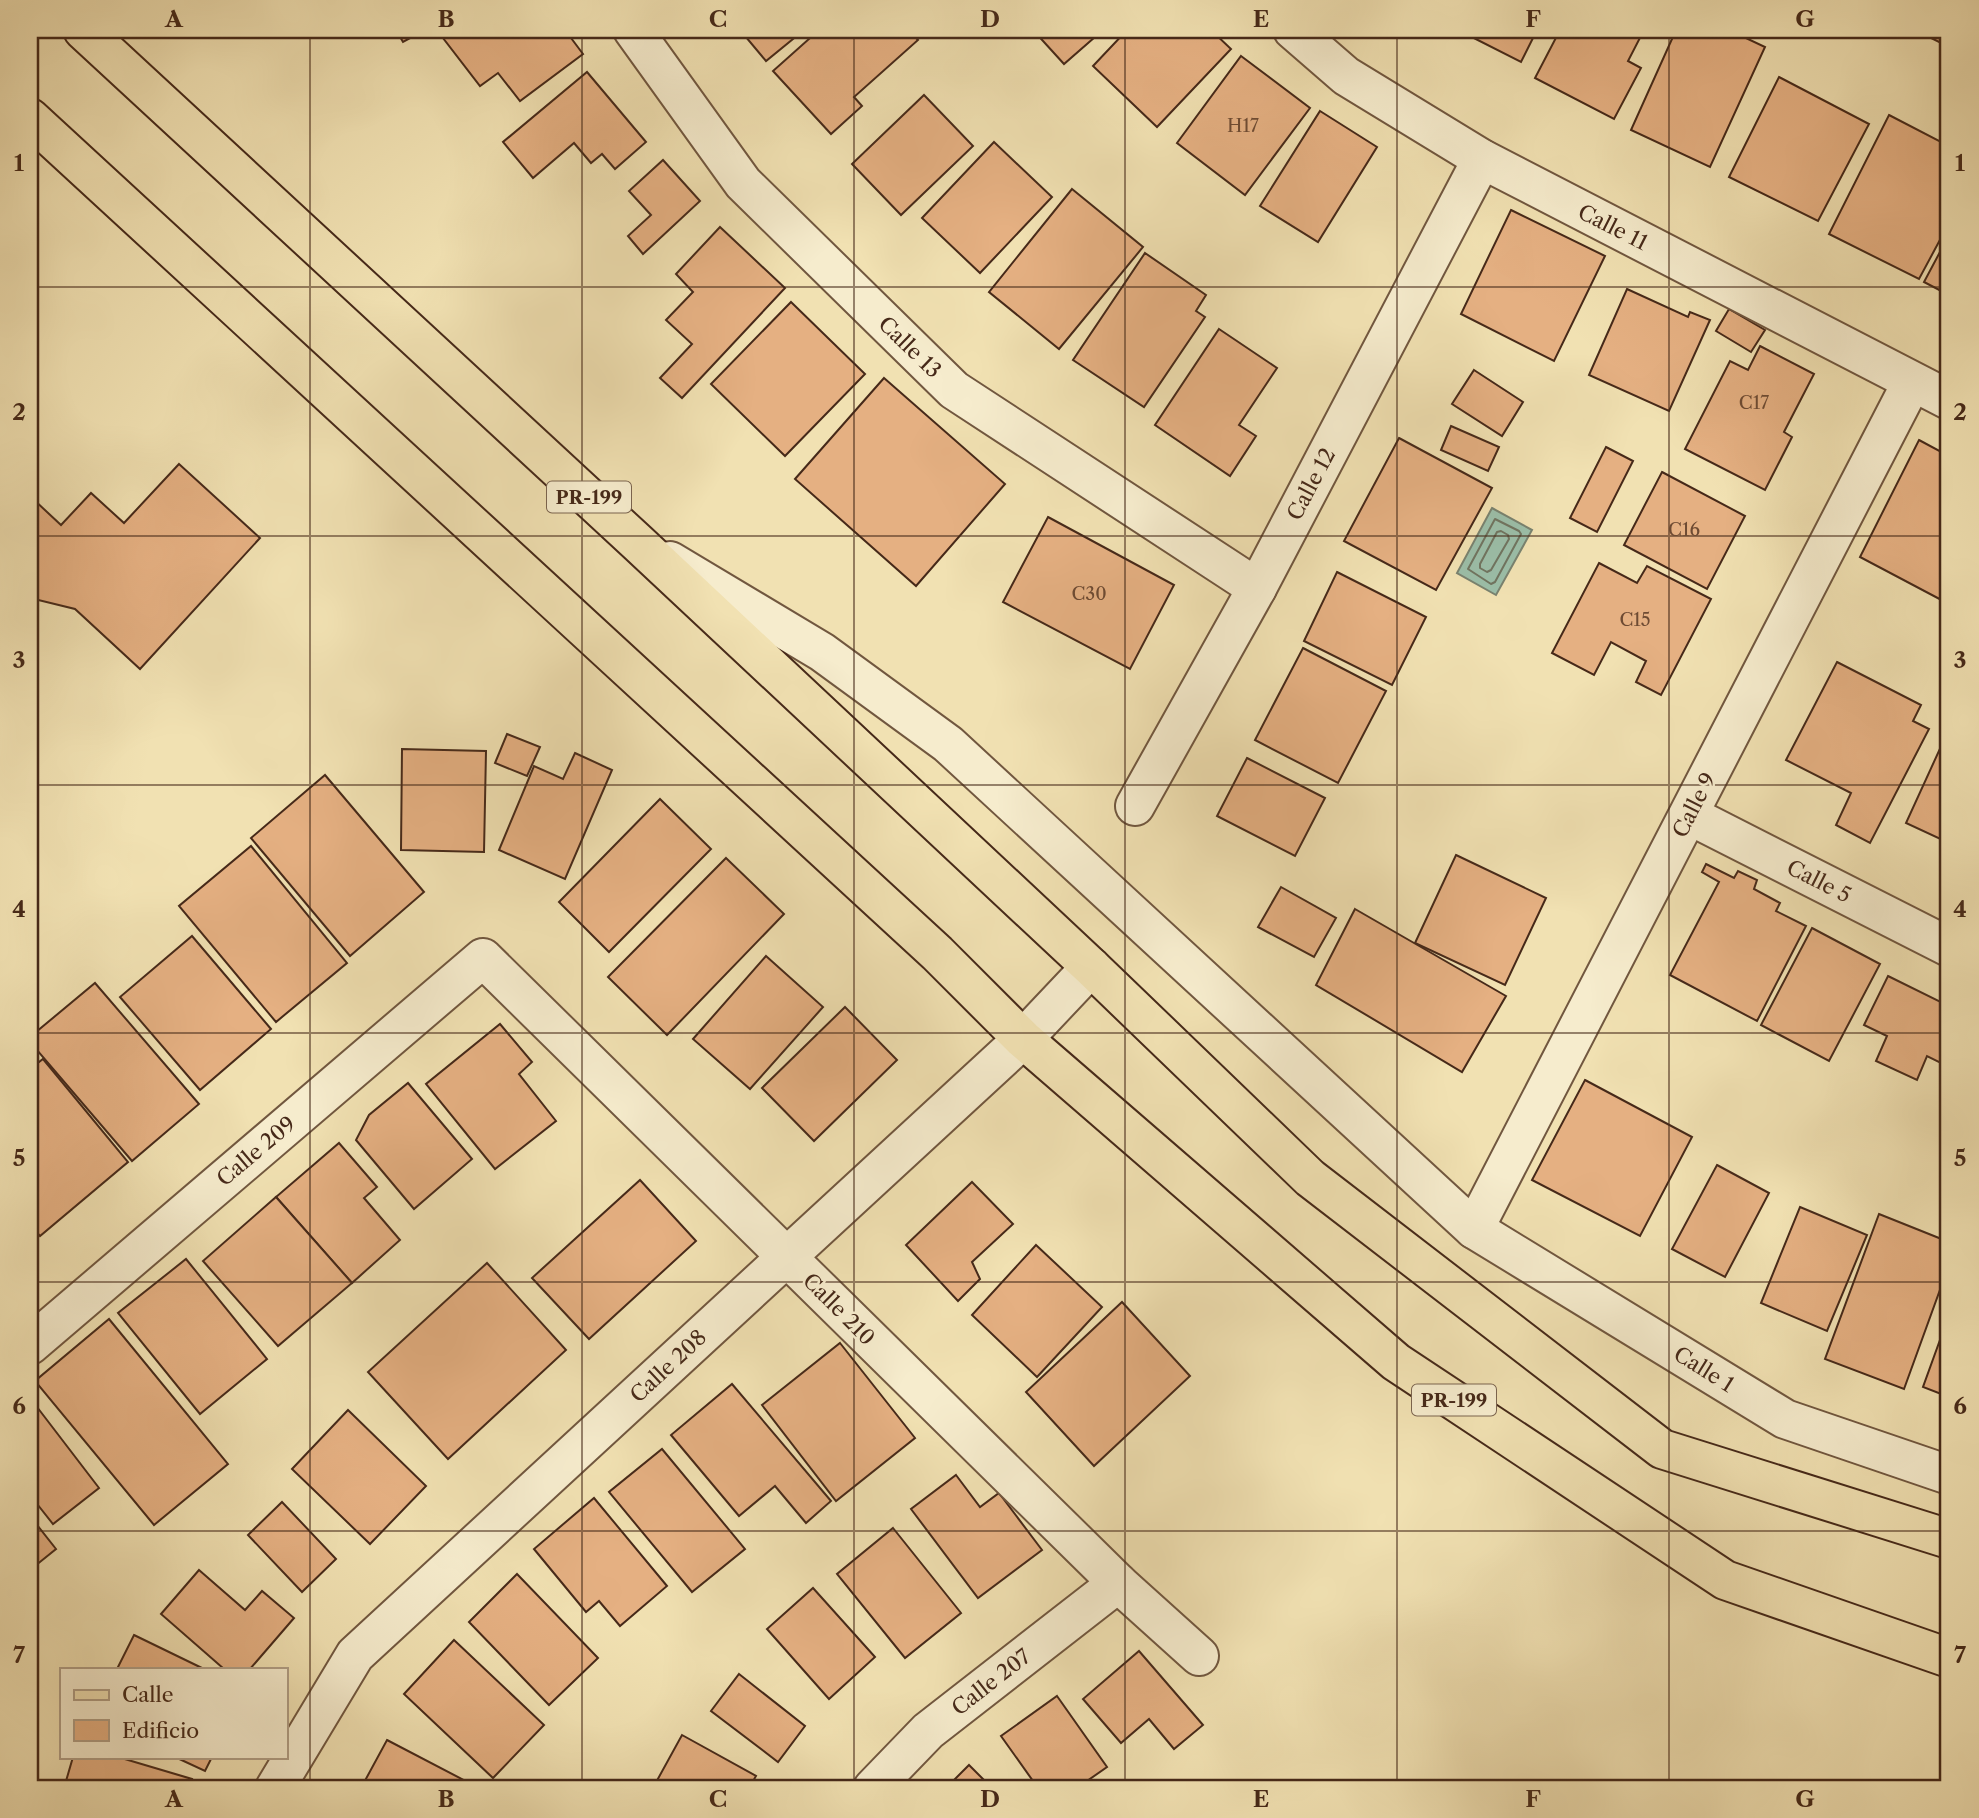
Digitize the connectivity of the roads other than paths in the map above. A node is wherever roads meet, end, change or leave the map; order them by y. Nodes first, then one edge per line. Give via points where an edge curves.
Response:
1 (83, 30) edge
2 (633, 30) edge
3 (1293, 30) edge
4 (30, 117) edge
5 (1482, 159) junction
6 (1912, 382) junction
7 (1949, 400) edge
8 (638, 543) junction
9 (1257, 588) junction
10 (1135, 806) dead end
11 (1689, 815) junction
12 (1949, 947) edge
13 (483, 958) joint
14 (1091, 967) junction
15 (1023, 1039) junction
16 (1474, 1229) junction
17 (786, 1257) junction
18 (30, 1345) edge
19 (1949, 1475) edge
20 (1949, 1539) edge
21 (1118, 1583) junction
22 (1199, 1656) dead end
23 (1949, 1658) edge
24 (275, 1788) edge
25 (873, 1788) edge

1 - 8 main road, PR-199
2 - 9 street, Calle 13 via 743,183 954,390
3 - 5 street, Calle 11 via 1346,76
4 - 15 main road, PR-199 via 937,953
5 - 6 street, Calle 11
5 - 9 street, Calle 12
6 - 7 street, Calle 11
6 - 11 street, Calle 9
8 - 14 main road, PR-199
8 - 16 street, Calle 1 via 822,652 948,744
9 - 10 street, Calle 12
11 - 12 street, Calle 5
11 - 16 street, Calle 9
13 - 17 street, Calle 210
13 - 18 street, Calle 209
14 - 15 street, Calle 208
14 - 20 main road, PR-199 via 1310,1178 1662,1449
15 - 17 street, Calle 208
15 - 23 main road, PR-199 via 1396,1362 1725,1580
16 - 19 street, Calle 1 via 1785,1419
17 - 21 street, Calle 210
17 - 24 street, Calle 208 via 355,1655
21 - 22 street, Calle 210
21 - 25 street, Calle 207 via 928,1731

